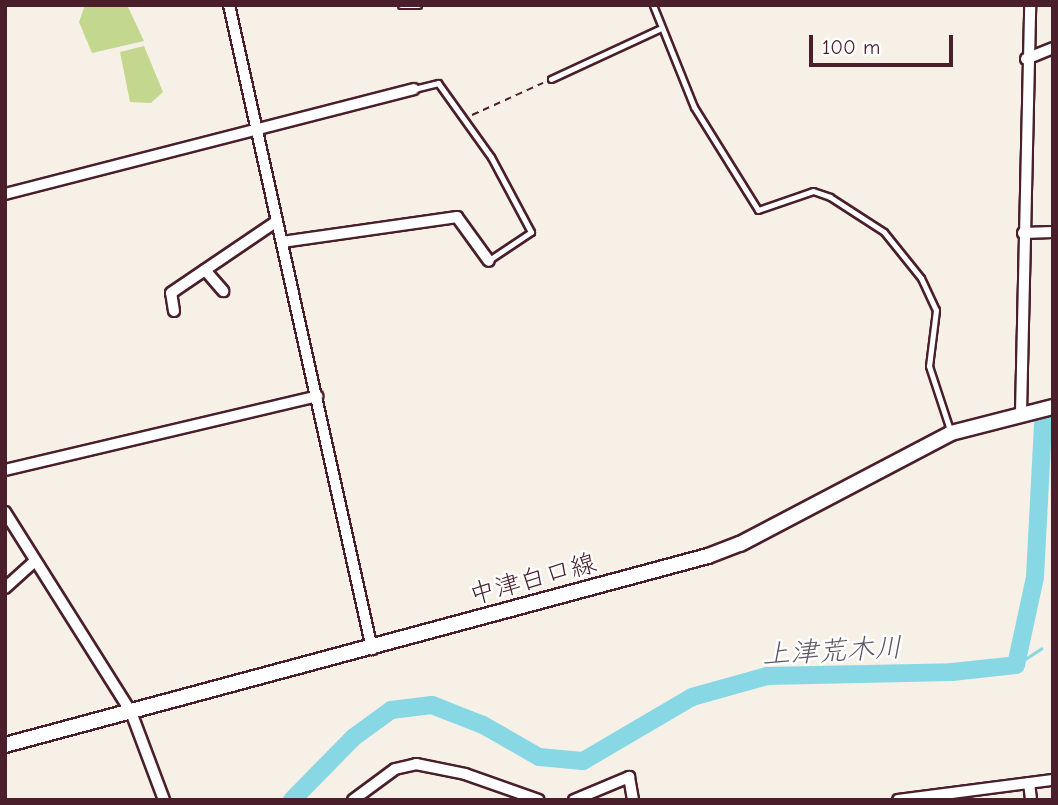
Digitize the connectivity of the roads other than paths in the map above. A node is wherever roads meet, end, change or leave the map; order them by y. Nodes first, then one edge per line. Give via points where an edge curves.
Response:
1 (229, 5) edge
2 (401, 5) edge
3 (418, 5) edge
4 (653, 5) edge
5 (1030, 5) edge
6 (659, 29) junction
7 (1053, 48) edge
8 (1026, 59) junction
9 (551, 79) road end
10 (414, 89) joint
11 (257, 130) junction
12 (5, 194) edge
13 (277, 221) junction
14 (1053, 232) edge
15 (1023, 233) junction
16 (282, 242) junction
17 (489, 261) joint
18 (205, 270) junction
19 (223, 291) dead end
20 (174, 311) dead end
21 (317, 396) junction
22 (1053, 407) edge
23 (1027, 411) junction
24 (951, 433) junction
25 (5, 470) edge
26 (5, 512) edge
27 (33, 563) junction
28 (5, 588) edge
29 (372, 649) junction
30 (131, 712) junction
31 (5, 745) edge
32 (1053, 780) edge
33 (1029, 783) junction
34 (164, 800) edge
35 (353, 800) edge
36 (539, 800) edge
37 (573, 800) edge
38 (633, 800) edge
39 (898, 800) edge
40 (1031, 800) edge

1 - 11 street
2 - 3 lane
4 - 6 lane
5 - 8 street
6 - 9 lane
6 - 24 lane via 694,107 758,210 813,191 830,197 884,232 921,278 936,310 929,366
7 - 8 street
8 - 15 street
10 - 11 street
10 - 17 lane via 438,83 491,157 531,232
11 - 12 street
11 - 13 street
13 - 16 street
13 - 18 street
14 - 15 street
15 - 23 street
16 - 17 street via 457,216
16 - 21 street
18 - 19 street
18 - 20 street via 171,293
21 - 25 street
21 - 29 street
22 - 23 main road, 中津白口線
23 - 24 main road, 中津白口線
24 - 29 main road, 中津白口線 via 719,552
26 - 27 street
27 - 28 street
27 - 30 street
29 - 30 main road, 中津白口線
30 - 31 main road, 中津白口線
30 - 34 street
32 - 33 street
33 - 39 street
33 - 40 street
35 - 36 street via 395,769 416,764 465,774
37 - 38 street via 629,777

